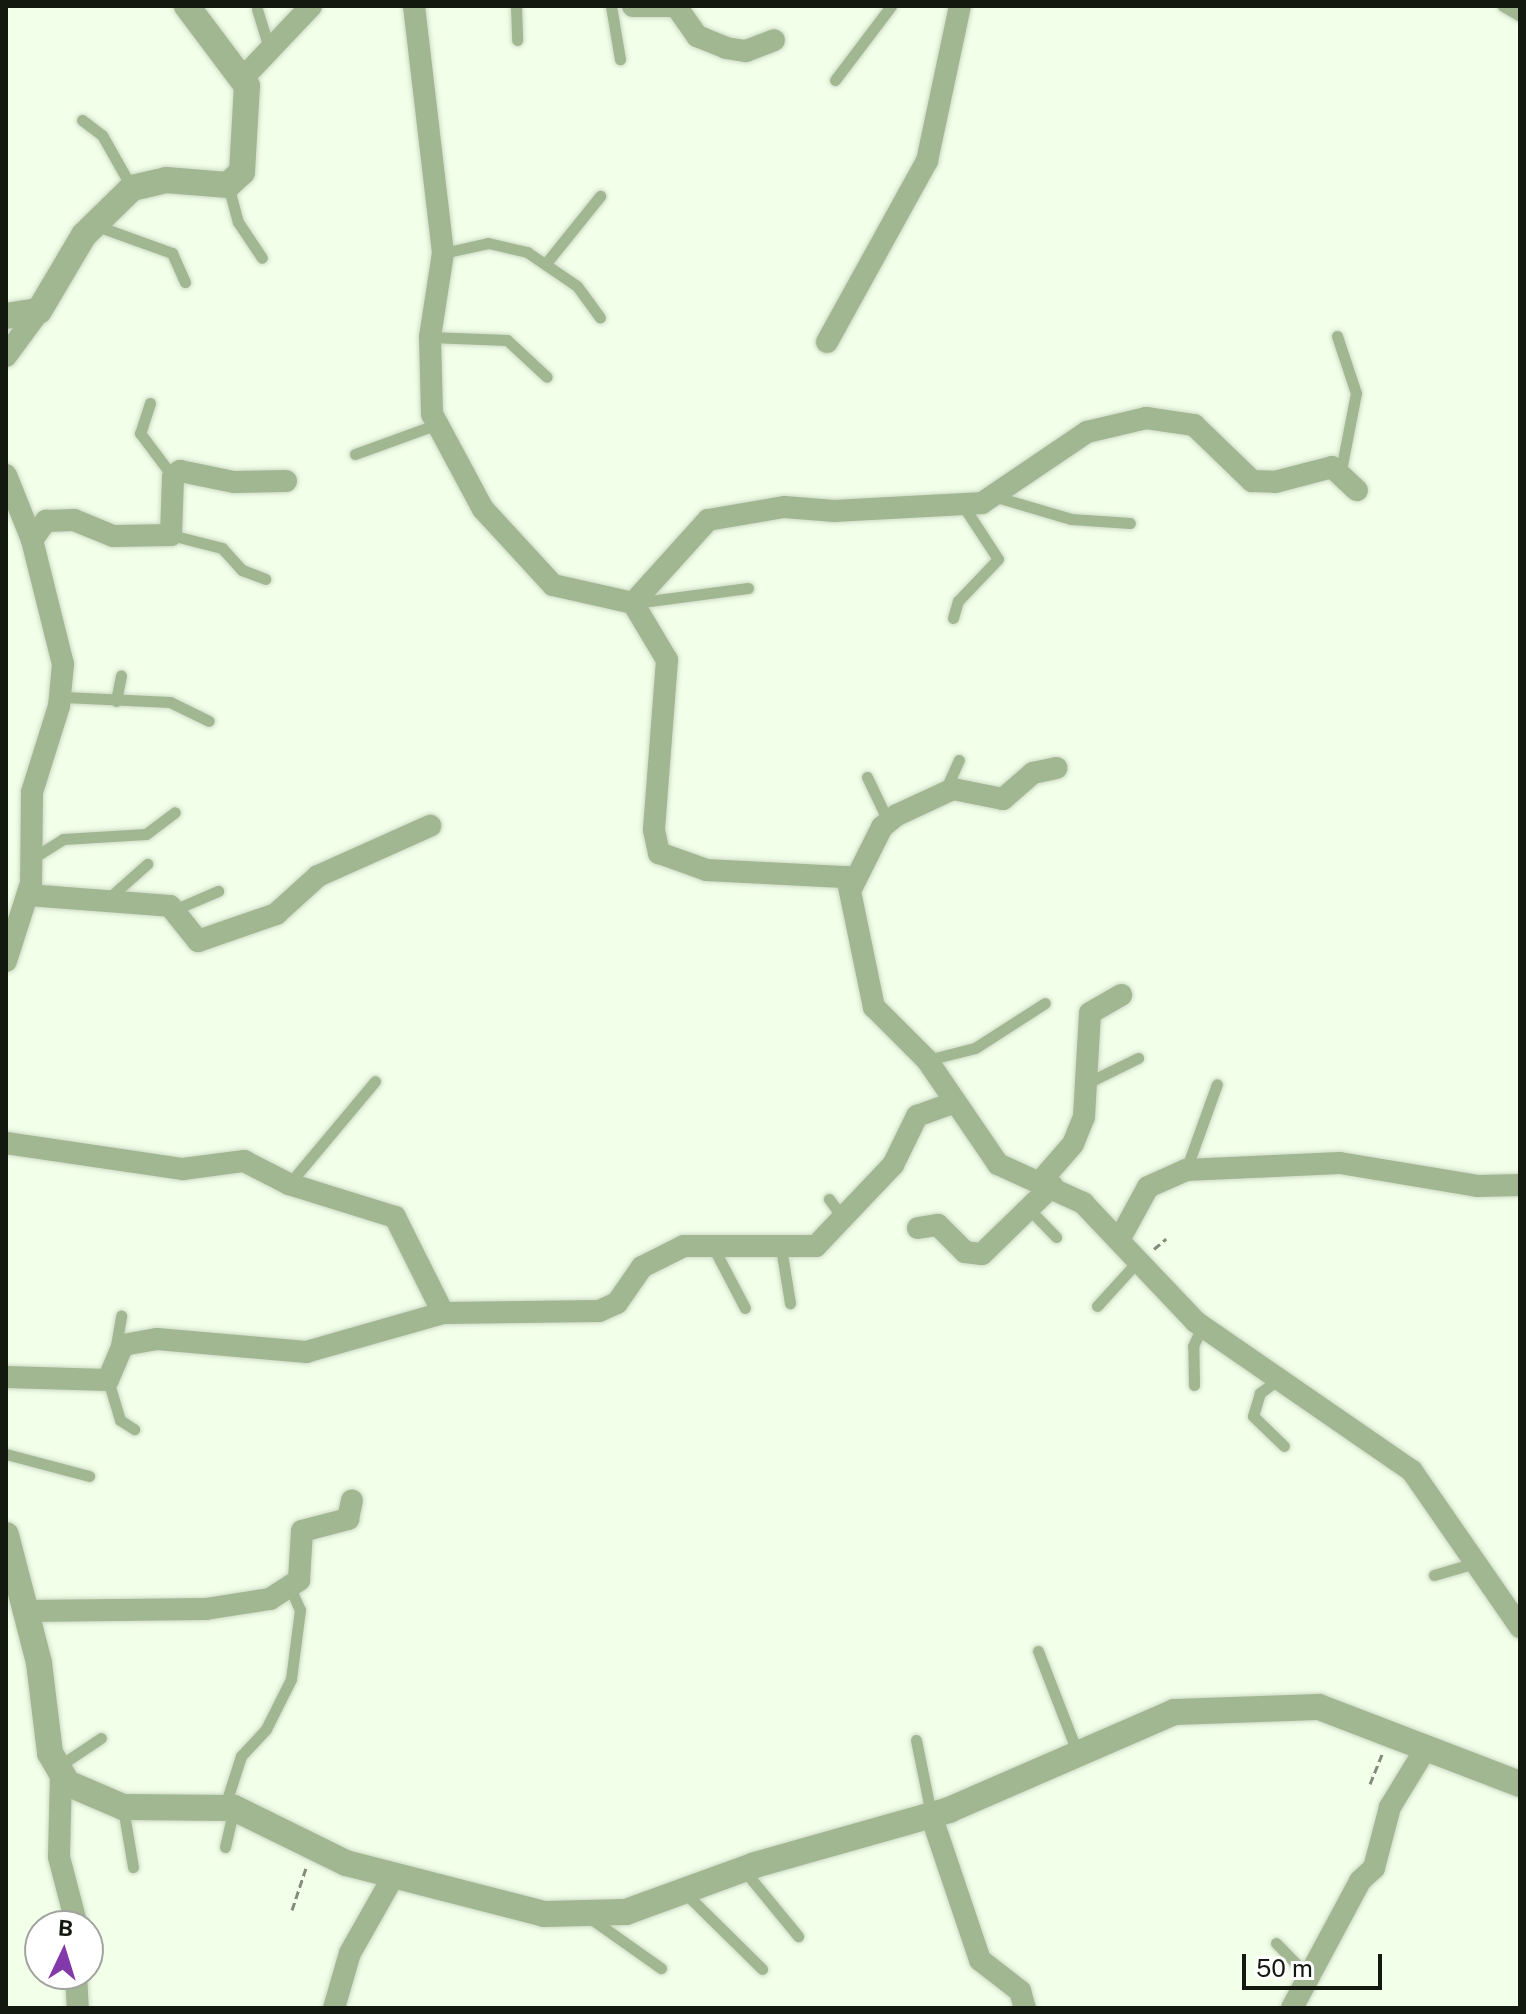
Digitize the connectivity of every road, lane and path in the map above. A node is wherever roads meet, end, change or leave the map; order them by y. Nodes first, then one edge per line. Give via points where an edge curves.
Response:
1 (187, 6) edge
2 (311, 6) edge
3 (414, 6) edge
4 (516, 6) edge
5 (611, 6) edge
6 (633, 6) edge
7 (674, 6) edge
8 (891, 6) edge
9 (960, 6) edge
10 (1503, 6) edge
11 (257, 9) dead end
12 (1520, 16) edge
13 (517, 40) dead end
14 (774, 40) dead end
15 (269, 48) junction
16 (620, 59) dead end
17 (243, 78) junction
18 (835, 80) dead end
19 (82, 120) dead end
20 (228, 185) junction
21 (132, 188) junction
22 (600, 196) dead end
23 (93, 224) junction
24 (443, 253) junction
25 (262, 258) dead end
26 (547, 262) junction
27 (185, 282) dead end
28 (39, 311) junction
29 (6, 316) edge
30 (600, 318) dead end
31 (1337, 336) dead end
32 (430, 337) junction
33 (827, 342) dead end
34 (6, 356) edge
35 (547, 377) dead end
36 (150, 403) dead end
37 (435, 425) junction
38 (355, 454) dead end
39 (1341, 470) junction
40 (6, 475) edge
41 (173, 477) junction
42 (286, 481) dead end
43 (1357, 490) dead end
44 (993, 496) junction
45 (964, 507) junction
46 (1130, 523) dead end
47 (171, 535) junction
48 (32, 540) junction
49 (265, 579) dead end
50 (748, 588) dead end
51 (633, 603) junction
52 (953, 618) dead end
53 (121, 675) dead end
54 (116, 701) junction
55 (60, 704) junction
56 (209, 721) dead end
57 (959, 760) dead end
58 (1056, 768) dead end
59 (867, 777) dead end
60 (945, 791) junction
61 (175, 812) dead end
62 (888, 821) junction
63 (430, 826) dead end
64 (147, 864) dead end
65 (32, 868) junction
66 (852, 887) junction
67 (218, 891) dead end
68 (28, 895) junction
69 (110, 897) junction
70 (176, 909) junction
71 (6, 961) edge
72 (1121, 995) dead end
73 (1045, 1003) dead end
74 (1138, 1058) dead end
75 (927, 1060) junction
76 (375, 1081) dead end
77 (1087, 1083) junction
78 (1217, 1084) dead end
79 (953, 1103) junction
80 (6, 1143) edge
81 (1186, 1170) junction
82 (289, 1184) junction
83 (1046, 1184) junction
84 (1516, 1187) edge
85 (829, 1199) dead end
86 (1029, 1209) junction
87 (845, 1220) junction
88 (918, 1228) dead end
89 (1056, 1237) dead end
90 (1119, 1240) junction
91 (711, 1243) junction
92 (781, 1248) junction
93 (1137, 1262) junction
94 (790, 1303) dead end
95 (1097, 1306) dead end
96 (745, 1308) dead end
97 (443, 1313) junction
98 (121, 1316) dead end
99 (1202, 1327) junction
100 (115, 1355) junction
101 (6, 1377) edge
102 (1279, 1378) junction
103 (108, 1380) junction
104 (1194, 1385) dead end
105 (134, 1429) dead end
106 (1284, 1446) dead end
107 (6, 1454) edge
108 (89, 1476) dead end
109 (352, 1500) dead end
110 (6, 1535) edge
111 (1475, 1563) junction
112 (1434, 1575) dead end
113 (291, 1590) junction
114 (26, 1611) junction
115 (1520, 1627) edge
116 (1038, 1651) dead end
117 (1390, 1733) junction
118 (101, 1738) dead end
119 (916, 1740) dead end
120 (1426, 1748) junction
121 (1078, 1754) junction
122 (58, 1772) junction
123 (1370, 1784) dead end
124 (1520, 1784) edge
125 (123, 1807) junction
126 (230, 1807) junction
127 (931, 1815) junction
128 (313, 1846) junction
129 (225, 1847) dead end
130 (133, 1867) dead end
131 (743, 1869) junction
132 (393, 1877) junction
133 (683, 1890) junction
134 (73, 1910) edge
135 (292, 1910) dead end
136 (589, 1917) junction
137 (798, 1936) dead end
138 (1276, 1943) dead end
139 (661, 1968) dead end
140 (762, 1969) dead end
141 (1306, 1974) junction
142 (334, 2008) edge
143 (1025, 2008) edge
144 (1292, 2008) edge

1 - 17 street
2 - 15 street
3 - 24 street
4 - 13 lane
5 - 16 lane
6 - 7 street
7 - 14 street via 697,36 726,48 746,51
8 - 18 lane
9 - 33 street via 927,161
10 - 12 lane
11 - 15 lane
15 - 17 street
17 - 20 street via 247,142 242,172
19 - 21 lane via 102,135
20 - 21 street via 166,180
20 - 25 lane via 238,222
21 - 23 street
22 - 26 lane
23 - 27 lane via 172,253
23 - 28 street
24 - 26 lane via 488,243
24 - 32 street
26 - 30 lane
28 - 29 street
28 - 34 street
31 - 39 lane via 1349,355 1356,393
32 - 35 lane via 507,340
32 - 37 street
36 - 41 lane via 140,433
37 - 38 lane
37 - 51 street via 483,509 553,585
39 - 43 street
39 - 44 street via 1252,481 1194,425 1146,418 1087,432
40 - 48 street
41 - 42 street via 193,470 234,482
41 - 47 street
44 - 45 street
44 - 46 lane via 1071,519
45 - 51 street via 784,507 708,520
45 - 52 lane via 998,559 958,601
47 - 48 street via 113,536 74,520 46,521
47 - 49 lane via 222,548 242,570
48 - 55 street via 59,638
50 - 51 lane
51 - 66 street via 667,660 653,846 707,870 839,873
53 - 54 lane
54 - 55 lane via 64,697
54 - 56 lane via 186,705
55 - 65 street via 32,792
57 - 60 lane
58 - 60 street via 1033,773 1003,799
59 - 62 lane
60 - 62 street
61 - 65 lane via 146,834 46,845
62 - 66 street
63 - 70 street via 318,876 276,914 198,941
64 - 69 lane
65 - 68 street
66 - 75 street via 874,1007
67 - 70 lane
68 - 69 street
68 - 71 street
69 - 70 street
72 - 77 street via 1098,1005 1085,1024
73 - 75 lane via 975,1048
74 - 77 lane
75 - 79 street
76 - 82 lane
77 - 83 street via 1080,1132
78 - 81 lane
79 - 83 street via 998,1164
79 - 87 street via 917,1116 893,1165
80 - 82 street via 183,1169 244,1161
81 - 84 street via 1340,1163
81 - 90 street via 1148,1187
82 - 97 street via 395,1217
83 - 86 street
83 - 90 street via 1083,1203
85 - 87 lane
86 - 88 street via 982,1254 965,1252 938,1225
86 - 89 lane
87 - 92 street via 816,1246
90 - 93 street
91 - 92 street
91 - 96 lane
91 - 97 street via 655,1258 610,1309
92 - 94 lane
93 - 95 lane
93 - 99 street
97 - 100 street via 306,1352 157,1339 123,1345
98 - 100 lane
99 - 102 street
99 - 104 lane via 1193,1346
100 - 103 street
101 - 103 street
102 - 106 lane via 1260,1393 1253,1416
102 - 111 street via 1412,1471
103 - 105 lane via 120,1420
107 - 108 lane via 30,1455
109 - 113 street via 348,1519 302,1531 299,1580
110 - 114 street
111 - 112 lane
111 - 115 street
113 - 114 street via 206,1609
113 - 126 lane via 300,1610 291,1679 266,1729 241,1756
114 - 122 street
116 - 121 lane
117 - 120 street
117 - 121 street via 1319,1707 1174,1712
117 - 123 path
118 - 122 lane
119 - 127 lane
120 - 124 street
120 - 141 street via 1390,1807 1374,1868
121 - 127 street
122 - 125 street via 88,1797
122 - 134 street via 59,1857
125 - 126 street
125 - 130 lane
126 - 128 street
126 - 129 lane
127 - 131 street
127 - 143 street via 980,1960 1020,1991
128 - 132 street
128 - 135 path
131 - 133 street
131 - 137 lane
132 - 136 street via 544,1914
132 - 142 street via 350,1953
133 - 136 street
133 - 140 lane
136 - 139 lane
138 - 141 lane
141 - 144 street

